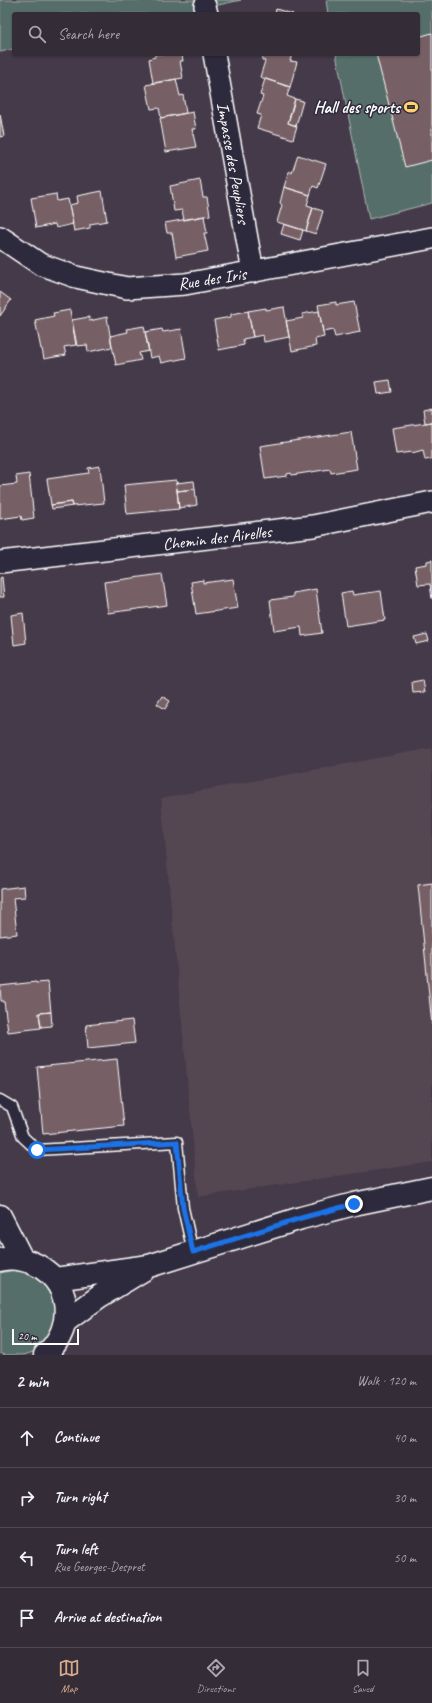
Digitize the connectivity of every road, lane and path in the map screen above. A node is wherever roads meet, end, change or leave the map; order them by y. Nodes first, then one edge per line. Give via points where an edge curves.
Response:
1 (214, 56) edge
2 (0, 237) edge
3 (432, 238) edge
4 (253, 272) junction
5 (432, 502) edge
6 (0, 562) edge
7 (0, 1100) edge
8 (432, 1188) edge
9 (0, 1216) edge
10 (193, 1252) junction
11 (22, 1259) junction
12 (0, 1260) edge
13 (149, 1266) junction
14 (55, 1279) junction
15 (66, 1321) junction
16 (46, 1355) edge

1 - 4 street, Impasse des Peupliers
2 - 4 street, Rue des Iris via 40,264 76,278 127,288 185,284
3 - 4 street, Rue des Iris
5 - 6 street, Chemin des Airelles via 313,526
7 - 10 lane via 12,1108 23,1137 37,1150 177,1142 183,1208
8 - 10 street via 301,1218
9 - 11 street
10 - 13 street
11 - 12 street
11 - 14 street via 40,1266
13 - 14 street
13 - 15 street via 100,1296
14 - 15 street via 65,1299
15 - 16 street via 59,1340

